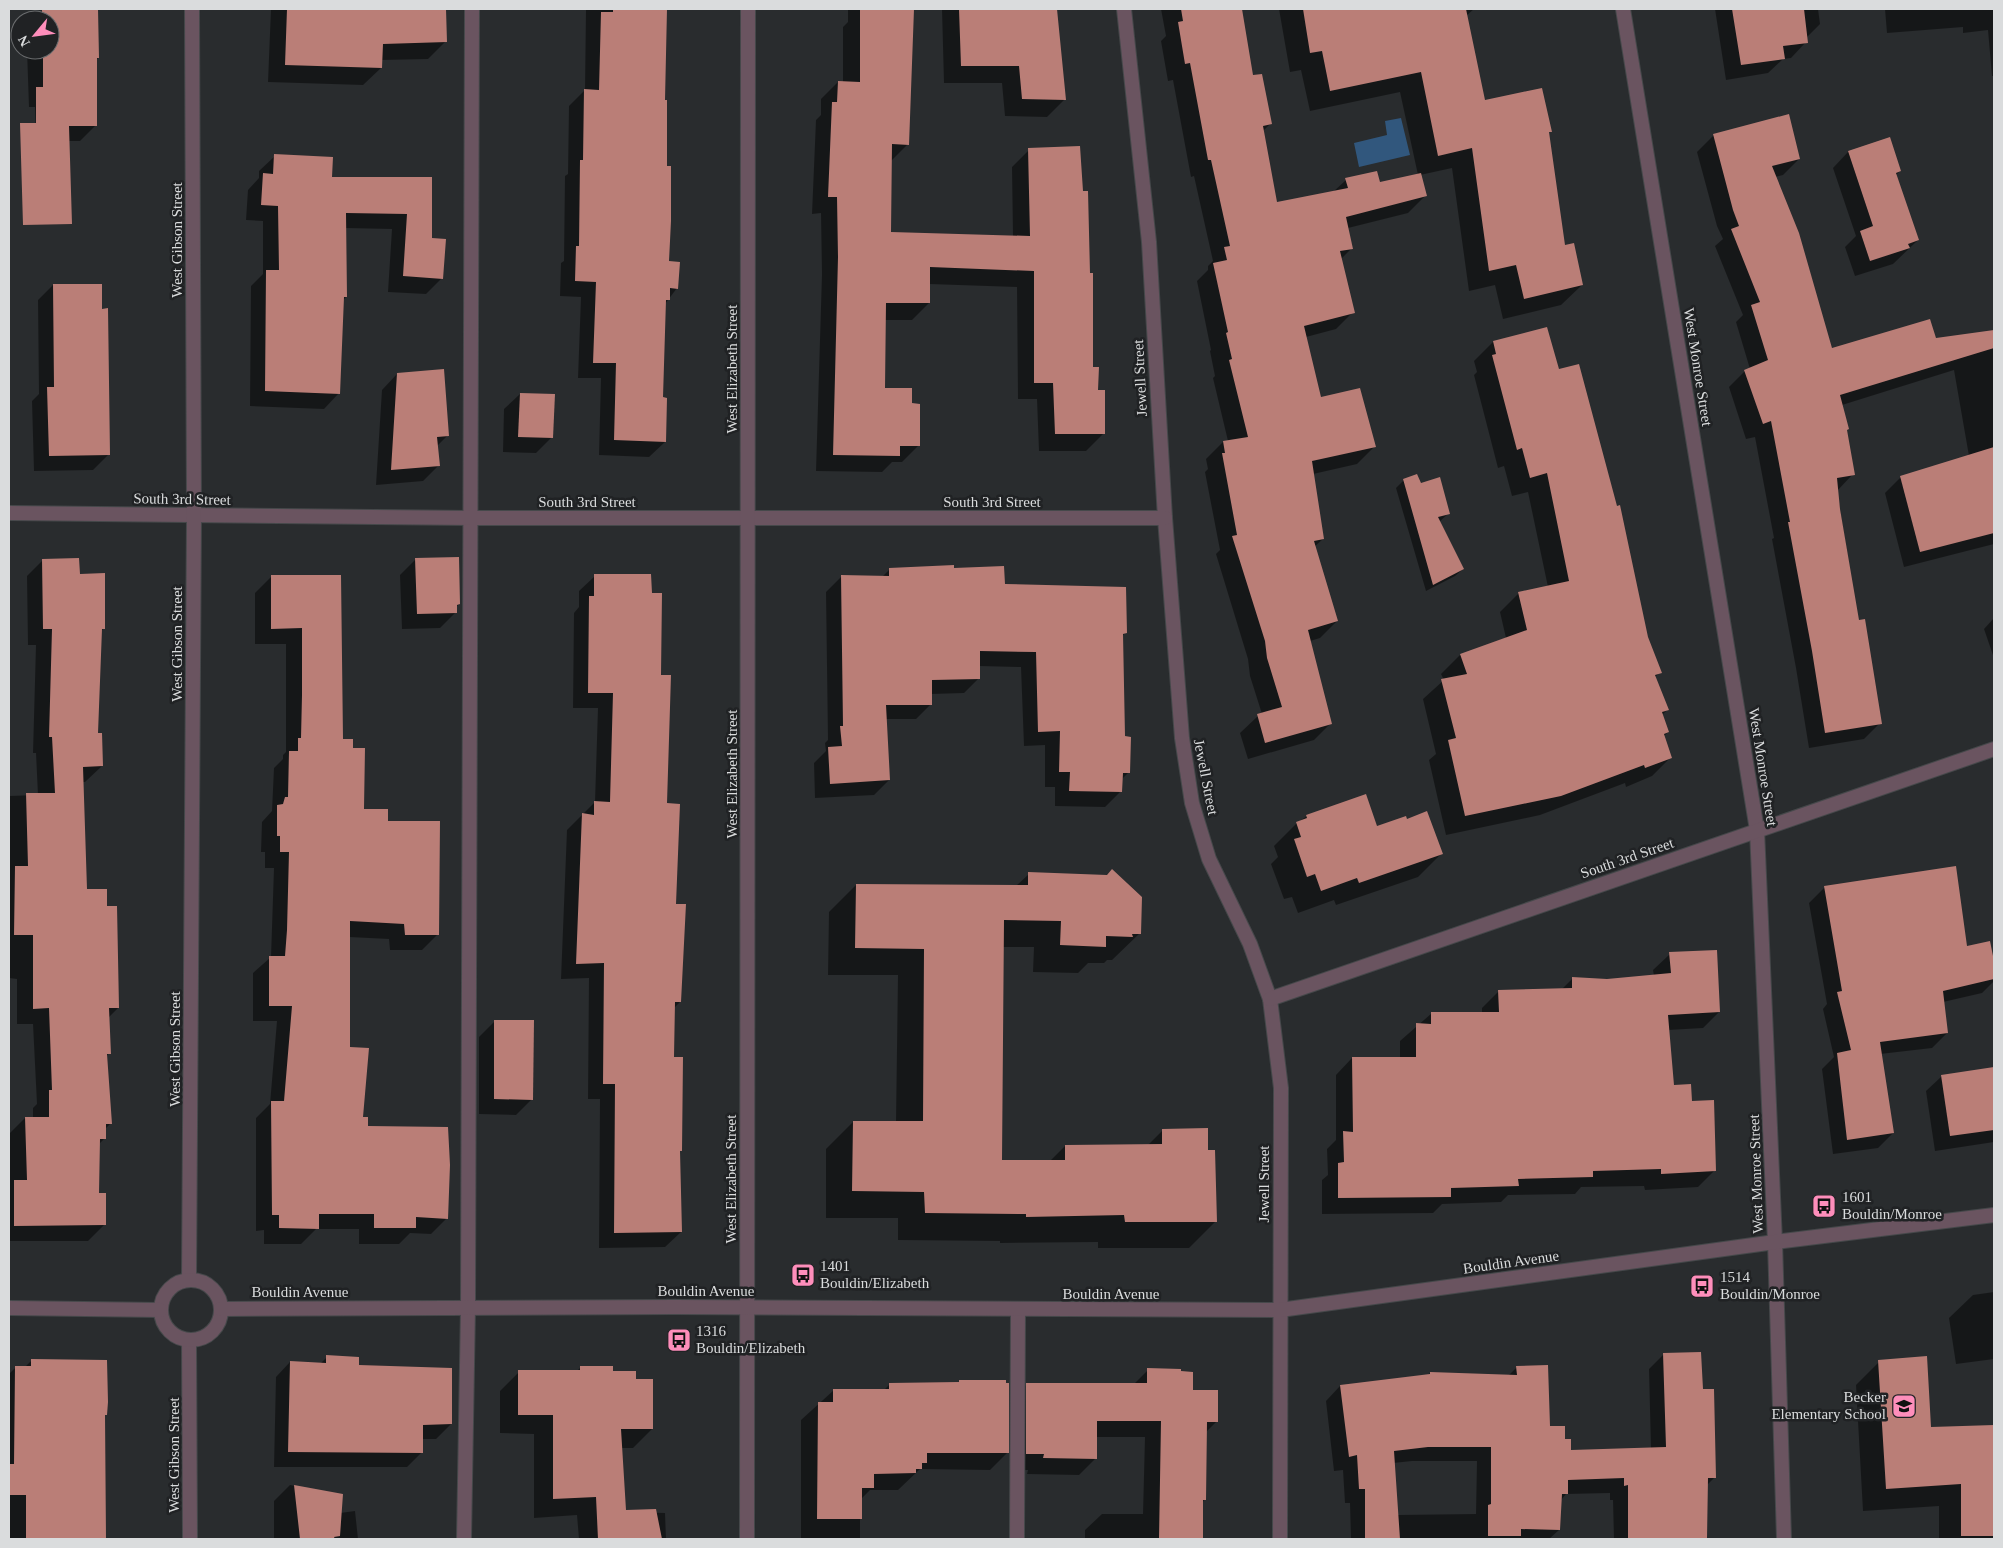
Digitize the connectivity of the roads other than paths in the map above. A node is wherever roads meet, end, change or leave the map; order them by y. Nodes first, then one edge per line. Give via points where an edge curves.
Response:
1 (192, 9) edge
2 (472, 9) edge
3 (748, 9) edge
4 (1124, 9) edge
5 (1623, 9) edge
6 (9, 513) edge
7 (194, 516) junction
8 (470, 518) junction
9 (748, 518) junction
10 (1165, 518) junction
11 (1994, 749) edge
12 (1757, 830) junction
13 (1270, 999) junction
14 (1994, 1216) edge
15 (1775, 1242) junction
16 (189, 1280) junction
17 (748, 1307) junction
18 (9, 1308) edge
19 (468, 1308) junction
20 (220, 1309) junction
21 (160, 1310) junction
22 (1018, 1310) junction
23 (1280, 1310) junction
24 (190, 1340) junction
25 (190, 1539) edge
26 (464, 1539) edge
27 (747, 1539) edge
28 (1017, 1539) edge
29 (1280, 1539) edge
30 (1784, 1539) edge

1 - 7 street, West Gibson Street
2 - 8 street
3 - 9 street, West Elizabeth Street
4 - 10 street, Jewell Street via 1149,242
5 - 12 street, West Monroe Street
6 - 7 street, South 3rd Street
7 - 8 street, South 3rd Street
7 - 16 street, West Gibson Street
8 - 9 street, South 3rd Street
8 - 19 street
9 - 10 street, South 3rd Street
9 - 17 street, West Elizabeth Street
10 - 13 street, Jewell Street via 1182,738 1192,803 1209,859 1250,944
11 - 12 street, South 3rd Street
12 - 13 street, South 3rd Street
12 - 15 street, West Monroe Street
13 - 23 street, Jewell Street via 1281,1088
14 - 15 street, Bouldin Avenue
15 - 23 street, Bouldin Avenue
15 - 30 street, West Monroe Street
16 - 20 street via 209,1286 219,1300
16 - 21 street via 167,1292
17 - 19 street, Bouldin Avenue
17 - 22 street, Bouldin Avenue
17 - 27 street, West Elizabeth Street
18 - 21 street
19 - 20 street, Bouldin Avenue
19 - 26 street
20 - 24 street via 220,1318 210,1333
21 - 24 street via 168,1329 175,1336
22 - 23 street, Bouldin Avenue
22 - 28 street
23 - 29 street, Jewell Street
24 - 25 street, West Gibson Street

